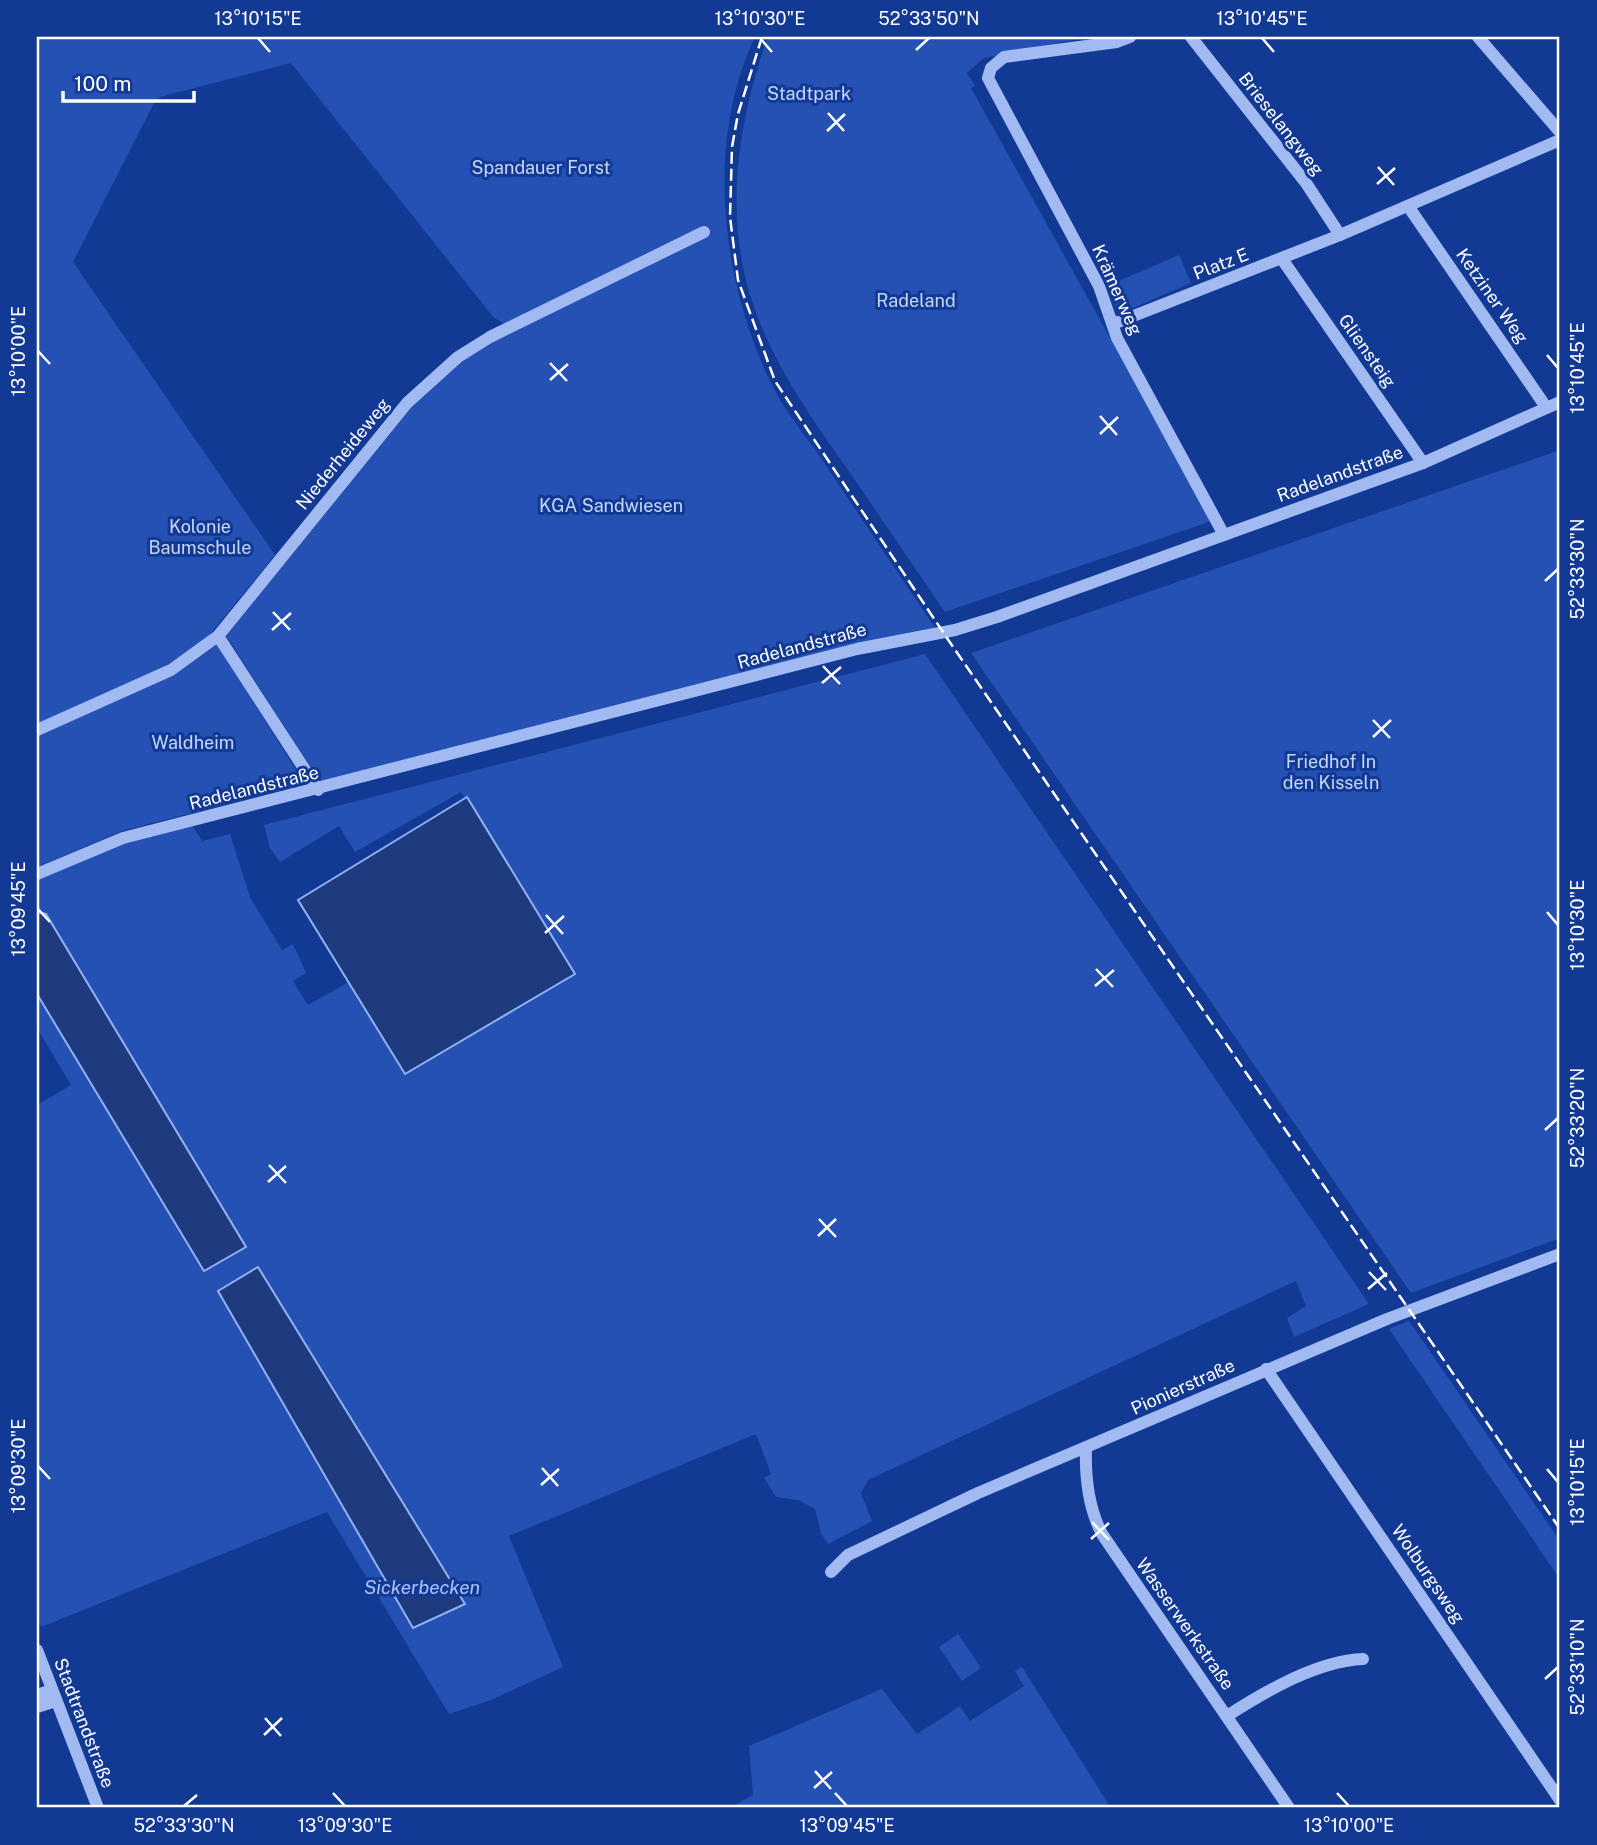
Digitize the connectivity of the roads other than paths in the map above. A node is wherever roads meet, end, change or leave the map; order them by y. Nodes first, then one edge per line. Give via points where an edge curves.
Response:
1 (1130, 37) edge
2 (1191, 37) edge
3 (1478, 37) edge
4 (1560, 132) edge
5 (1560, 140) edge
6 (1408, 206) junction
7 (704, 232) dead end
8 (1340, 235) junction
9 (1282, 259) junction
10 (1113, 324) junction
11 (1560, 402) edge
12 (1546, 407) junction
13 (1423, 463) junction
14 (1224, 535) junction
15 (218, 636) junction
16 (37, 730) edge
17 (318, 790) junction
18 (37, 874) edge
19 (1560, 1254) edge
20 (1266, 1369) junction
21 (1086, 1448) junction
22 (831, 1572) dead end
23 (37, 1650) edge
24 (1363, 1659) dead end
25 (37, 1695) edge
26 (54, 1695) junction
27 (37, 1707) edge
28 (1227, 1716) junction
29 (1560, 1800) edge
30 (98, 1808) edge
31 (1289, 1808) edge

1 - 10 street, Krämerweg via 998,60 988,78 1079,248
2 - 8 street, Brieselangweg via 1306,183
3 - 4 street
5 - 6 street, Platz E
6 - 8 street, Platz E
6 - 12 street, Ketziner Weg
7 - 15 street, Niederheideweg via 457,357 407,402
8 - 9 street, Platz E
9 - 10 street, Platz E
9 - 13 street, Gliensteig
10 - 14 street, Krämerweg
11 - 12 street, Radelandstraße
12 - 13 street, Radelandstraße
13 - 14 street, Radelandstraße
14 - 17 street, Radelandstraße via 970,626 869,646
15 - 16 street, Niederheideweg via 171,670
15 - 17 street
17 - 18 street, Radelandstraße via 124,838
19 - 20 street, Pionierstraße
20 - 21 street, Pionierstraße
20 - 29 street, Wolburgsweg
21 - 22 street, Pionierstraße via 869,1544 848,1555
21 - 28 street, Wasserwerkstraße via 1091,1506 1102,1534
23 - 26 street, Stadtrandstraße
24 - 28 street via 1342,1660 1313,1672
25 - 26 street
26 - 27 street
26 - 30 street, Stadtrandstraße
28 - 31 street, Wasserwerkstraße

